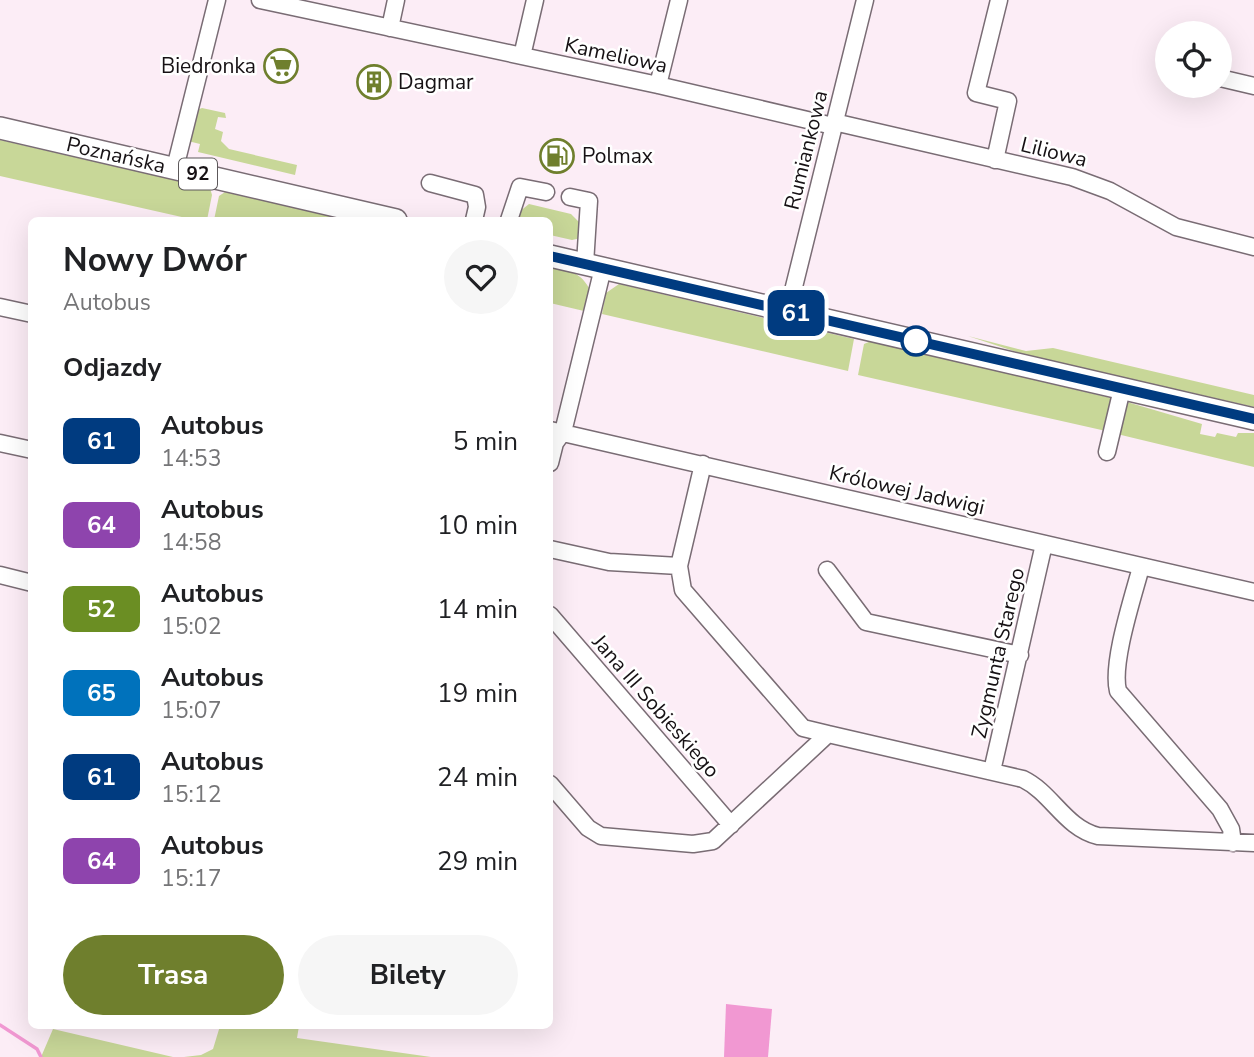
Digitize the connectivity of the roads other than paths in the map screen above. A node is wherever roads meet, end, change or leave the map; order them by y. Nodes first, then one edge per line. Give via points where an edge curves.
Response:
1 (217, 0) edge
2 (260, 0) edge
3 (396, 0) edge
4 (535, 0) edge
5 (679, 0) edge
6 (865, 0) edge
7 (999, 0) edge
8 (390, 28) junction
9 (522, 57) junction
10 (1232, 81) edge
11 (658, 85) junction
12 (1254, 86) edge
13 (834, 124) junction
14 (0, 128) edge
15 (995, 160) junction
16 (175, 168) junction
17 (430, 183) dead end
18 (546, 192) dead end
19 (570, 197) dead end
20 (383, 217) edge
21 (475, 217) edge
22 (510, 217) edge
23 (1254, 246) edge
24 (553, 257) edge
25 (594, 266) junction
26 (0, 307) edge
27 (788, 311) junction
28 (28, 313) edge
29 (1122, 389) junction
30 (1254, 419) edge
31 (556, 431) edge
32 (0, 443) edge
33 (28, 449) edge
34 (553, 451) edge
35 (1107, 452) dead end
36 (703, 464) junction
37 (1044, 544) junction
38 (553, 550) edge
39 (679, 566) junction
40 (1141, 567) junction
41 (827, 570) dead end
42 (0, 575) edge
43 (28, 578) edge
44 (1254, 592) edge
45 (553, 618) edge
46 (1020, 655) junction
47 (828, 734) junction
48 (992, 771) junction
49 (553, 787) edge
50 (731, 825) junction
51 (1233, 843) junction
52 (1254, 843) edge

1 - 16 street
2 - 8 street, Kameliowa
3 - 8 street
4 - 9 street
5 - 11 street
6 - 13 street, Rumiankowa
7 - 15 street via 976,93 1008,101
8 - 9 street, Kameliowa
9 - 11 street, Kameliowa
10 - 12 street
11 - 13 street, Kameliowa
13 - 15 street, Liliowa
13 - 27 street, Rumiankowa
14 - 16 main road, Poznańska / 92
15 - 23 street, Liliowa via 1073,177 1110,191 1176,227
16 - 20 main road, Poznańska / 92
17 - 21 street via 475,195
18 - 22 street via 520,187
19 - 25 street via 589,201
24 - 25 main road
25 - 27 main road
25 - 31 street
26 - 28 street
27 - 29 main road
29 - 30 main road
29 - 35 street
31 - 34 street
31 - 36 street, Królowej Jadwigi
32 - 33 street
36 - 37 street, Królowej Jadwigi
36 - 39 street
37 - 40 street, Królowej Jadwigi
37 - 46 street, Zygmunta Starego
38 - 39 street via 609,562
39 - 47 street via 680,583 688,598 784,708 803,729
40 - 44 street, Królowej Jadwigi
40 - 51 street via 1118,659 1118,691 1220,809
41 - 46 street via 866,622
42 - 43 street
45 - 50 street, Jana III Sobieskiego
46 - 48 street, Zygmunta Starego
47 - 48 street
47 - 50 street
48 - 51 street via 1028,781 1072,824 1098,836
49 - 50 street via 588,828 601,836 707,844
51 - 52 street

